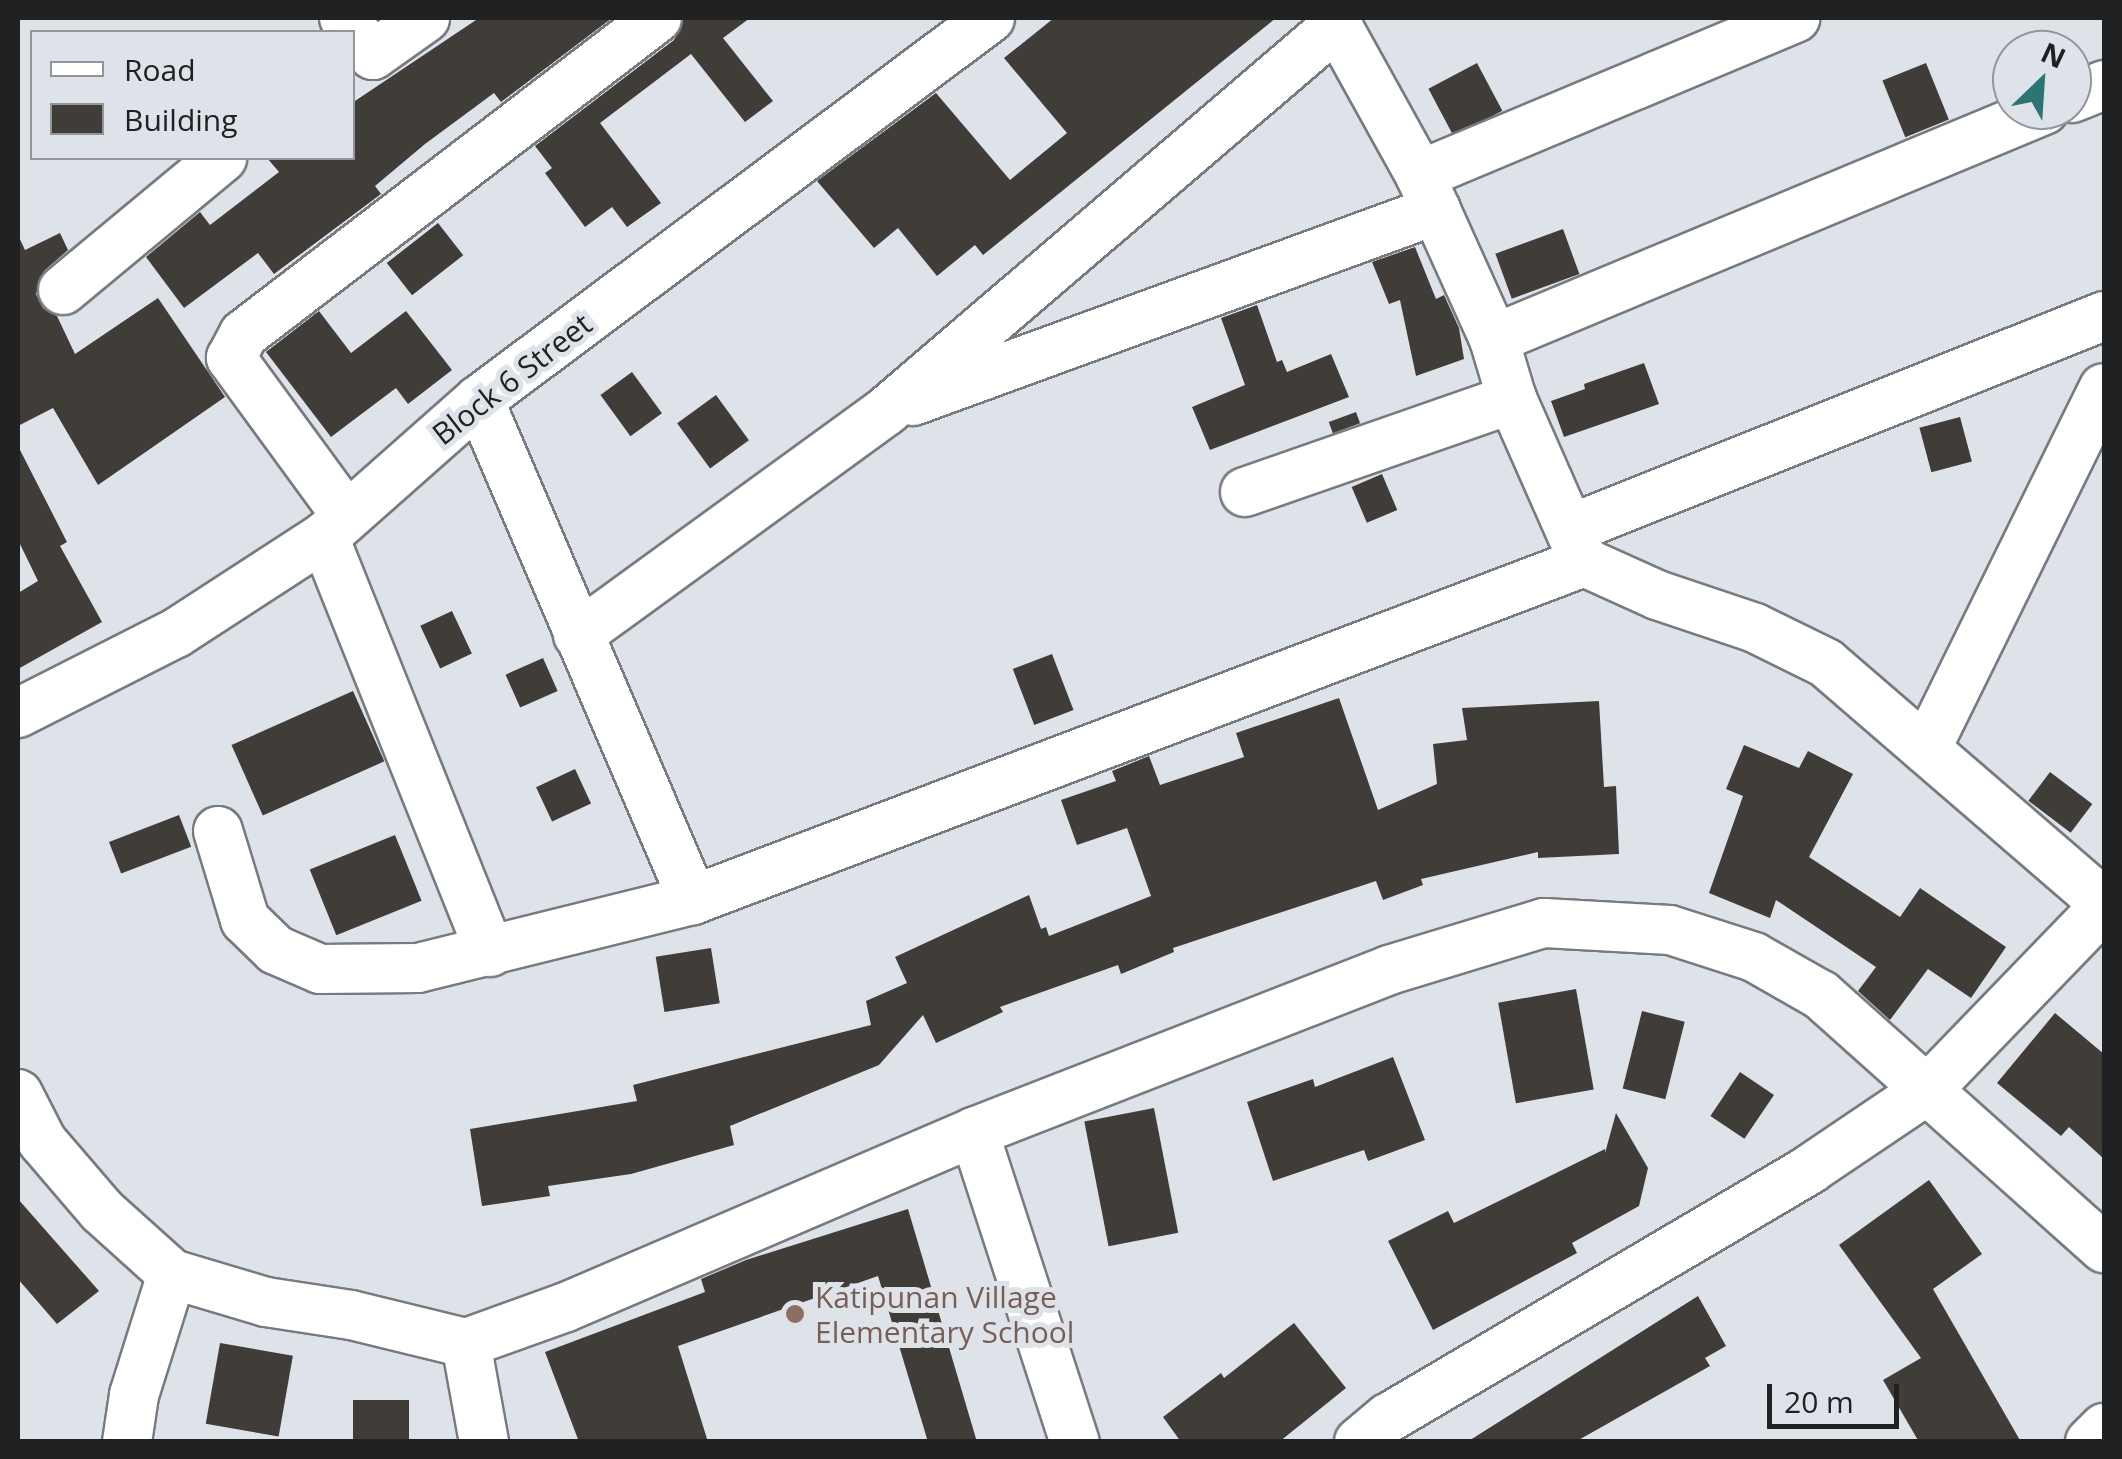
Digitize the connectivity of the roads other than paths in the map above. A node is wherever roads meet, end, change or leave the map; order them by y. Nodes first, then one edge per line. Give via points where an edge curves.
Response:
1 (424, 18) edge
2 (657, 18) edge
3 (990, 18) edge
4 (1796, 18) edge
5 (1345, 23) edge
6 (363, 62) edge
7 (1996, 130) edge
8 (220, 160) edge
9 (1428, 192) junction
10 (63, 290) dead end
11 (2104, 316) edge
12 (1494, 339) junction
13 (2104, 388) edge
14 (1512, 399) junction
15 (479, 400) junction
16 (886, 410) junction
17 (1245, 492) dead end
18 (335, 526) junction
19 (1579, 545) junction
20 (578, 635) junction
21 (18, 713) edge
22 (1926, 749) junction
23 (218, 830) dead end
24 (2100, 892) edge
25 (693, 900) junction
26 (490, 952) junction
27 (1928, 1090) junction
28 (18, 1094) edge
29 (974, 1132) junction
30 (2104, 1248) edge
31 (172, 1274) junction
32 (466, 1343) junction
33 (2104, 1428) edge
34 (126, 1442) edge
35 (484, 1442) edge
36 (1075, 1442) edge
37 (1360, 1442) edge
38 (2090, 1442) edge

1 - 6 street
2 - 18 street via 244,334 231,358
3 - 15 street, Block 6 Street
4 - 9 street
5 - 9 street
5 - 16 street
7 - 12 street
8 - 10 street
9 - 12 street
9 - 16 street
11 - 19 street
12 - 14 street
13 - 22 street
14 - 17 street
14 - 19 street
15 - 18 street, Block 6 Street
15 - 20 street
16 - 20 street
18 - 21 street, Block 6 Street via 176,634
18 - 26 street
19 - 22 street via 1657,595 1755,628 1826,663
19 - 25 street
20 - 25 street
22 - 24 street
23 - 26 street via 245,920 276,950 320,969 418,968
24 - 27 street
25 - 26 street
27 - 29 street via 1820,995 1754,956 1670,930 1544,923 1388,970
27 - 30 street
27 - 37 street via 1810,1169 1404,1408
28 - 31 street via 54,1155 102,1211
29 - 32 street via 566,1307
29 - 36 street
31 - 32 street via 266,1302
31 - 34 street
32 - 35 street
33 - 38 street

